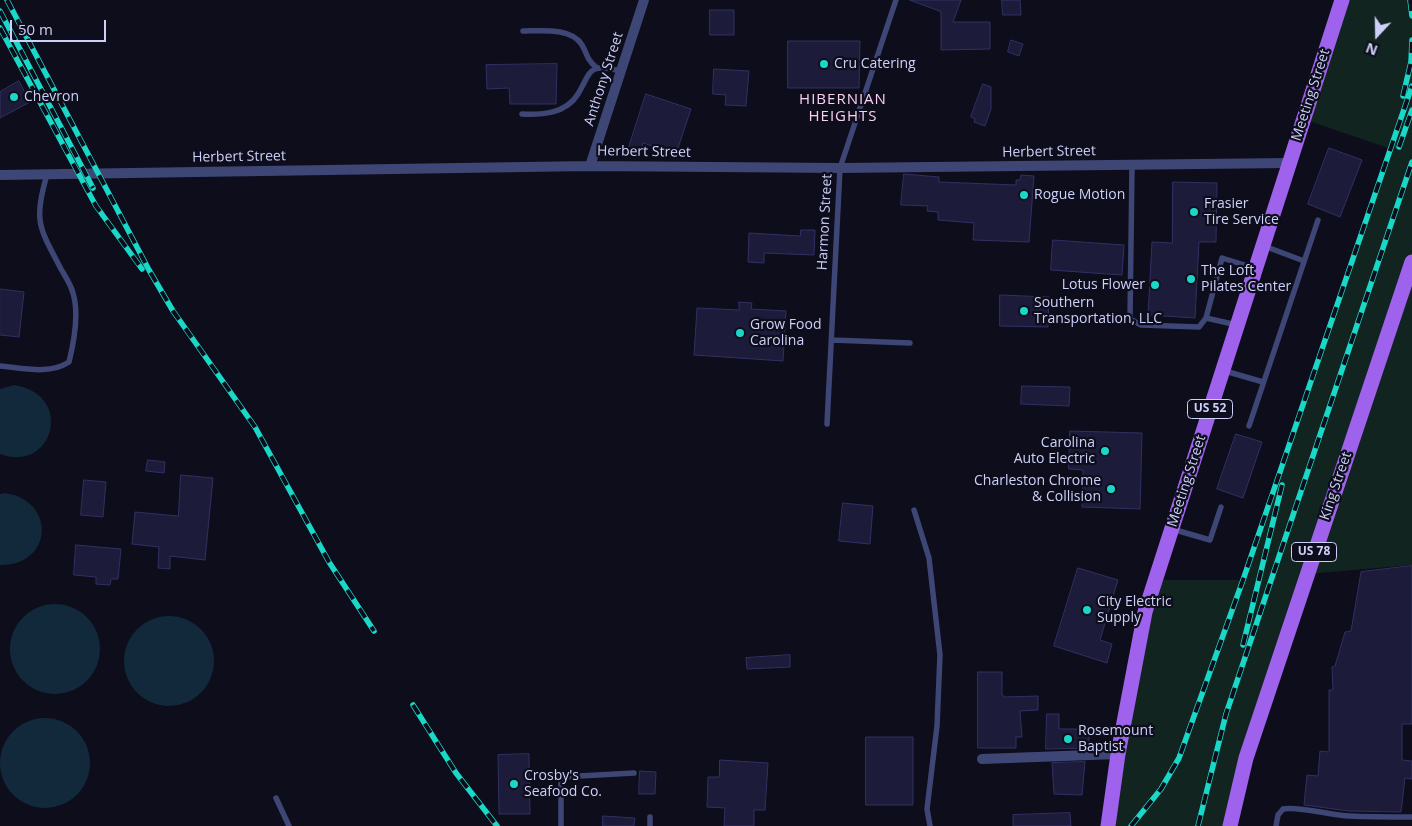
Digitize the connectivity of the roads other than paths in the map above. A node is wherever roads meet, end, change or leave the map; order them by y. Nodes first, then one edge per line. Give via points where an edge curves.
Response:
1 (644, 0) edge
2 (896, 0) edge
3 (1342, 0) edge
4 (523, 30) dead end
5 (597, 68) junction
6 (621, 71) junction
7 (522, 114) dead end
8 (1289, 163) junction
9 (1132, 165) junction
10 (590, 166) junction
11 (840, 168) junction
12 (47, 174) junction
13 (0, 175) edge
14 (1318, 220) dead end
15 (1262, 246) junction
16 (1304, 261) junction
17 (1412, 262) edge
18 (1255, 268) junction
19 (1409, 279) edge
20 (1206, 318) junction
21 (1237, 325) junction
22 (832, 340) junction
23 (910, 343) dead end
24 (0, 366) edge
25 (1222, 370) junction
26 (1264, 382) junction
27 (828, 424) dead end
28 (1249, 426) dead end
29 (1221, 507) dead end
30 (914, 510) dead end
31 (1171, 529) junction
32 (1118, 754) junction
33 (982, 759) dead end
34 (634, 774) dead end
35 (276, 798) dead end
36 (650, 817) dead end
37 (1412, 818) edge
38 (289, 826) edge
39 (561, 826) edge
40 (650, 826) edge
41 (930, 826) edge
42 (1108, 826) edge
43 (1230, 826) edge
44 (1276, 826) edge

1 - 6 street, Anthony Street
2 - 11 lane, Harmon Street
3 - 8 main road, Meeting Street / US 52
4 - 5 lane via 562,32 576,37 587,59
5 - 6 lane
5 - 7 lane via 586,74 577,96 564,108 542,115
6 - 10 street, Anthony Street
8 - 9 street, Herbert Street
8 - 15 main road, Meeting Street / US 52
9 - 11 street, Herbert Street
9 - 20 lane via 1130,319 1141,325 1198,327
10 - 11 street, Herbert Street
10 - 12 street, Herbert Street
11 - 22 lane, Harmon Street
12 - 13 street, Herbert Street
12 - 24 lane via 39,220 42,233 73,293 75,338 69,362 58,369
14 - 16 lane
15 - 16 lane
15 - 18 main road, Meeting Street / US 52
16 - 26 lane
17 - 19 main road, King Street / US 78
18 - 20 lane via 1222,258
18 - 21 main road, Meeting Street / US 52
19 - 43 main road, King Street / US 78 via 1246,758
20 - 21 lane
21 - 25 main road, Meeting Street / US 52
22 - 23 lane
22 - 27 lane, Harmon Street
25 - 26 lane
25 - 31 main road, Meeting Street / US 52
26 - 28 lane
29 - 31 lane via 1210,540
30 - 41 lane via 929,558 940,655 937,726 927,809
31 - 32 main road, Meeting Street / US 52 via 1145,612
32 - 33 street
32 - 42 main road, Meeting Street / US 52
34 - 39 lane via 561,777
35 - 38 lane
36 - 40 lane
37 - 44 lane via 1349,816 1291,808 1283,809

